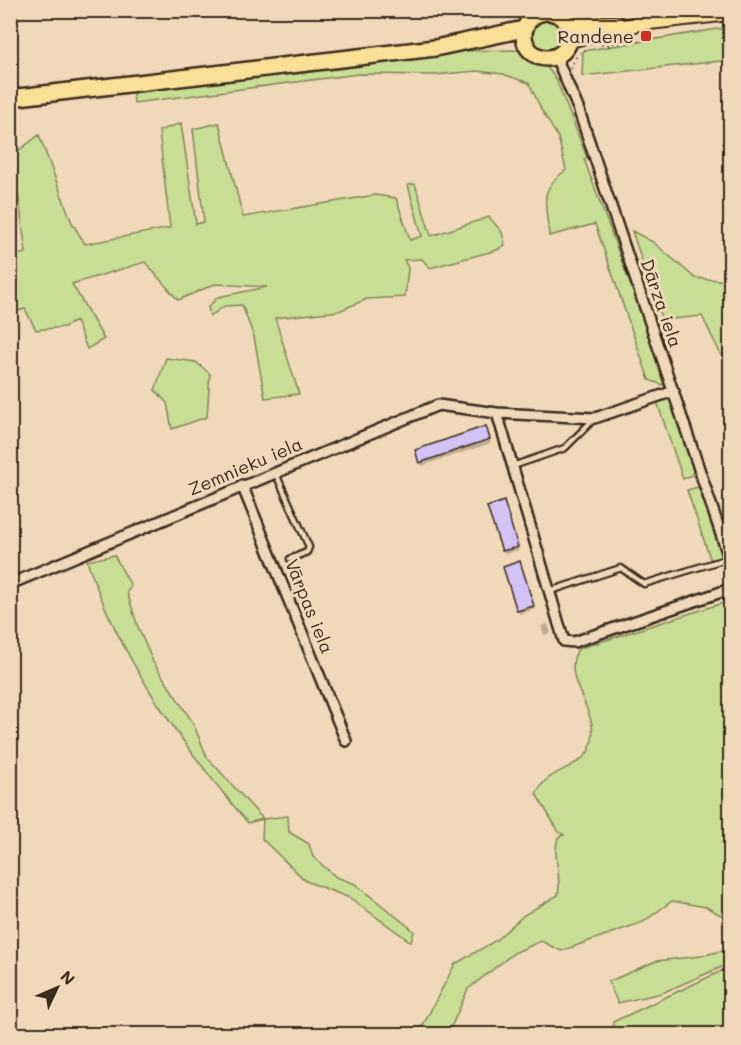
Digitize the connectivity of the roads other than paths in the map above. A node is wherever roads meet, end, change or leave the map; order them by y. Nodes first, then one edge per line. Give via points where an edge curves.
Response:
1 (546, 11) edge
2 (730, 13) edge
3 (568, 24) junction
4 (528, 25) edge
5 (639, 30) junction
6 (570, 40) junction
7 (556, 57) junction
8 (10, 98) edge
9 (674, 391) junction
10 (497, 413) junction
11 (595, 418) junction
12 (513, 466) junction
13 (275, 471) junction
14 (242, 485) junction
15 (290, 559) dead end
16 (730, 560) edge
17 (10, 584) edge
18 (730, 589) edge
19 (550, 591) junction
20 (346, 741) dead end

1 - 3 highway via 559,14
1 - 4 highway
2 - 5 main road
3 - 5 main road
3 - 6 highway
4 - 7 highway via 535,55
4 - 8 highway via 443,50
5 - 6 main road
6 - 7 highway
7 - 9 street, Dārza iela
9 - 11 street
9 - 16 street, Dārza iela
10 - 11 street, Zemnieku iela
10 - 12 street
10 - 13 street, Zemnieku iela via 438,405
11 - 12 lane via 565,448
12 - 19 street
13 - 14 street, Zemnieku iela
13 - 15 lane via 309,547 307,552
14 - 17 street, Zemnieku iela
14 - 20 street, Vārpas iela
16 - 19 lane via 644,584 621,568
18 - 19 street via 574,642 564,641

